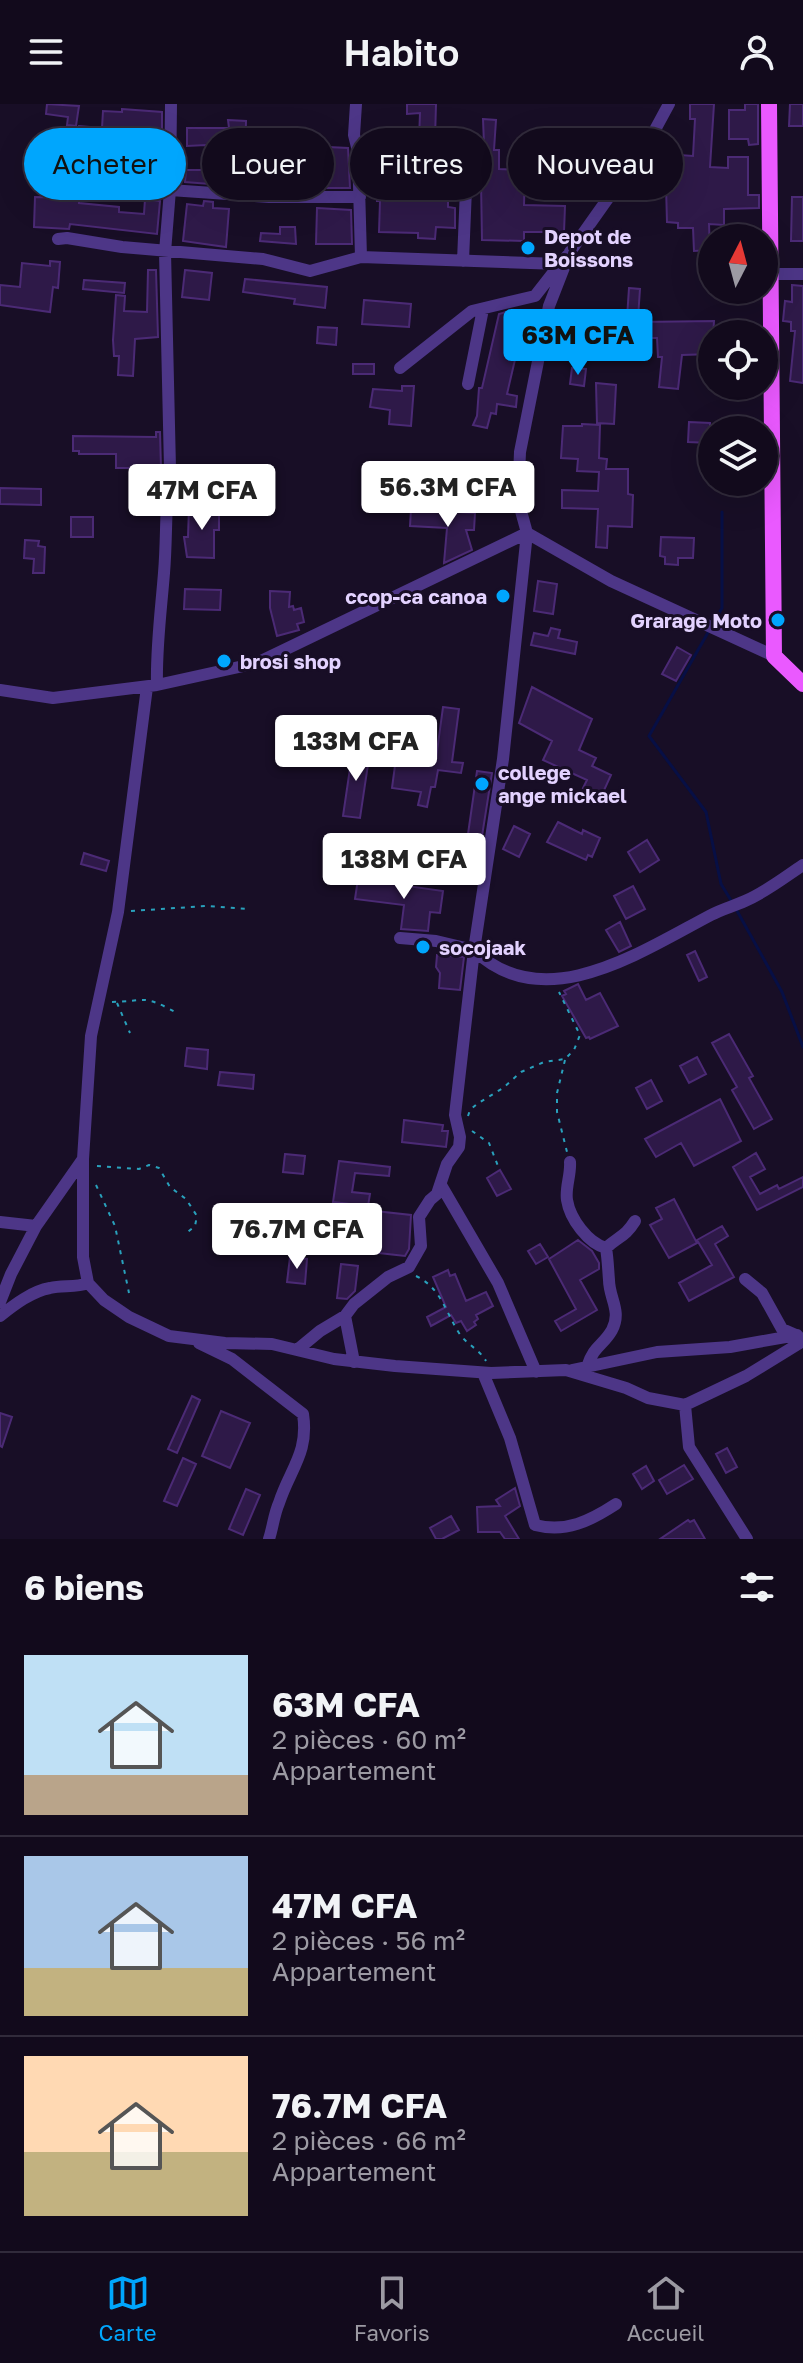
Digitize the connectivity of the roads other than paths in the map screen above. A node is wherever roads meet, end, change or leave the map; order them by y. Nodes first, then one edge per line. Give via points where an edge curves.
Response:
1 (171, 104) edge
2 (356, 104) edge
3 (669, 104) edge
4 (769, 104) edge
5 (171, 128) edge
6 (354, 128) edge
7 (186, 191) edge
8 (350, 197) edge
9 (169, 200) edge
10 (360, 200) edge
11 (466, 200) edge
12 (769, 224) edge
13 (58, 239) dead end
14 (165, 252) junction
15 (570, 252) junction
16 (361, 257) junction
17 (463, 261) junction
18 (560, 264) junction
19 (778, 274) edge
20 (803, 274) edge
21 (770, 304) edge
22 (483, 309) junction
23 (400, 368) dead end
24 (468, 384) dead end
25 (527, 533) junction
26 (774, 656) junction
27 (803, 684) edge
28 (152, 686) junction
29 (0, 690) edge
30 (803, 865) edge
31 (400, 938) dead end
32 (474, 950) junction
33 (83, 1159) junction
34 (570, 1162) road end
35 (441, 1185) junction
36 (635, 1221) dead end
37 (0, 1222) edge
38 (36, 1226) junction
39 (606, 1248) junction
40 (745, 1279) dead end
41 (88, 1283) junction
42 (0, 1302) edge
43 (0, 1316) edge
44 (345, 1316) junction
45 (801, 1338) edge
46 (193, 1340) junction
47 (297, 1350) junction
48 (354, 1362) junction
49 (587, 1367) junction
50 (566, 1370) junction
51 (536, 1372) junction
52 (487, 1373) junction
53 (685, 1405) junction
54 (616, 1504) dead end
55 (269, 1539) edge
56 (747, 1539) edge

1 - 5 street
2 - 6 street
3 - 15 street
4 - 12 main road
7 - 8 street
9 - 14 street
10 - 16 street
11 - 17 street
13 - 14 street
14 - 16 street via 263,259 310,271
14 - 28 street via 170,468
15 - 18 street
15 - 25 street via 549,306 520,452 518,500
16 - 17 street
17 - 18 street
18 - 22 street via 535,296
19 - 20 street
21 - 26 main road
22 - 23 street via 458,319
22 - 24 street
25 - 26 street via 611,581
25 - 28 street via 257,663
25 - 32 street via 503,759
26 - 27 main road
28 - 29 street via 53,698
28 - 33 street via 118,912 91,1036
30 - 32 street via 747,900 635,956 569,979 500,970
31 - 32 street
32 - 35 street via 455,1115 459,1147
33 - 38 street
33 - 41 street
34 - 39 street via 567,1202 592,1242
35 - 44 street via 419,1217 421,1246 409,1267 388,1277
35 - 51 street via 498,1283
36 - 39 street via 626,1235
37 - 38 street
38 - 42 street
39 - 49 street via 608,1283 617,1305 612,1330 592,1351
40 - 45 street via 762,1293 782,1329
41 - 43 street via 47,1288
41 - 46 street via 129,1317 169,1336
44 - 47 street
44 - 48 street
45 - 49 street via 657,1352
45 - 53 street via 746,1376
46 - 47 street
46 - 55 street via 232,1359 303,1414 298,1461 277,1506
47 - 48 street
48 - 52 street
49 - 50 street
50 - 51 street
50 - 53 street
51 - 52 street
52 - 54 street via 535,1525 562,1528 592,1520
53 - 56 street via 689,1447

